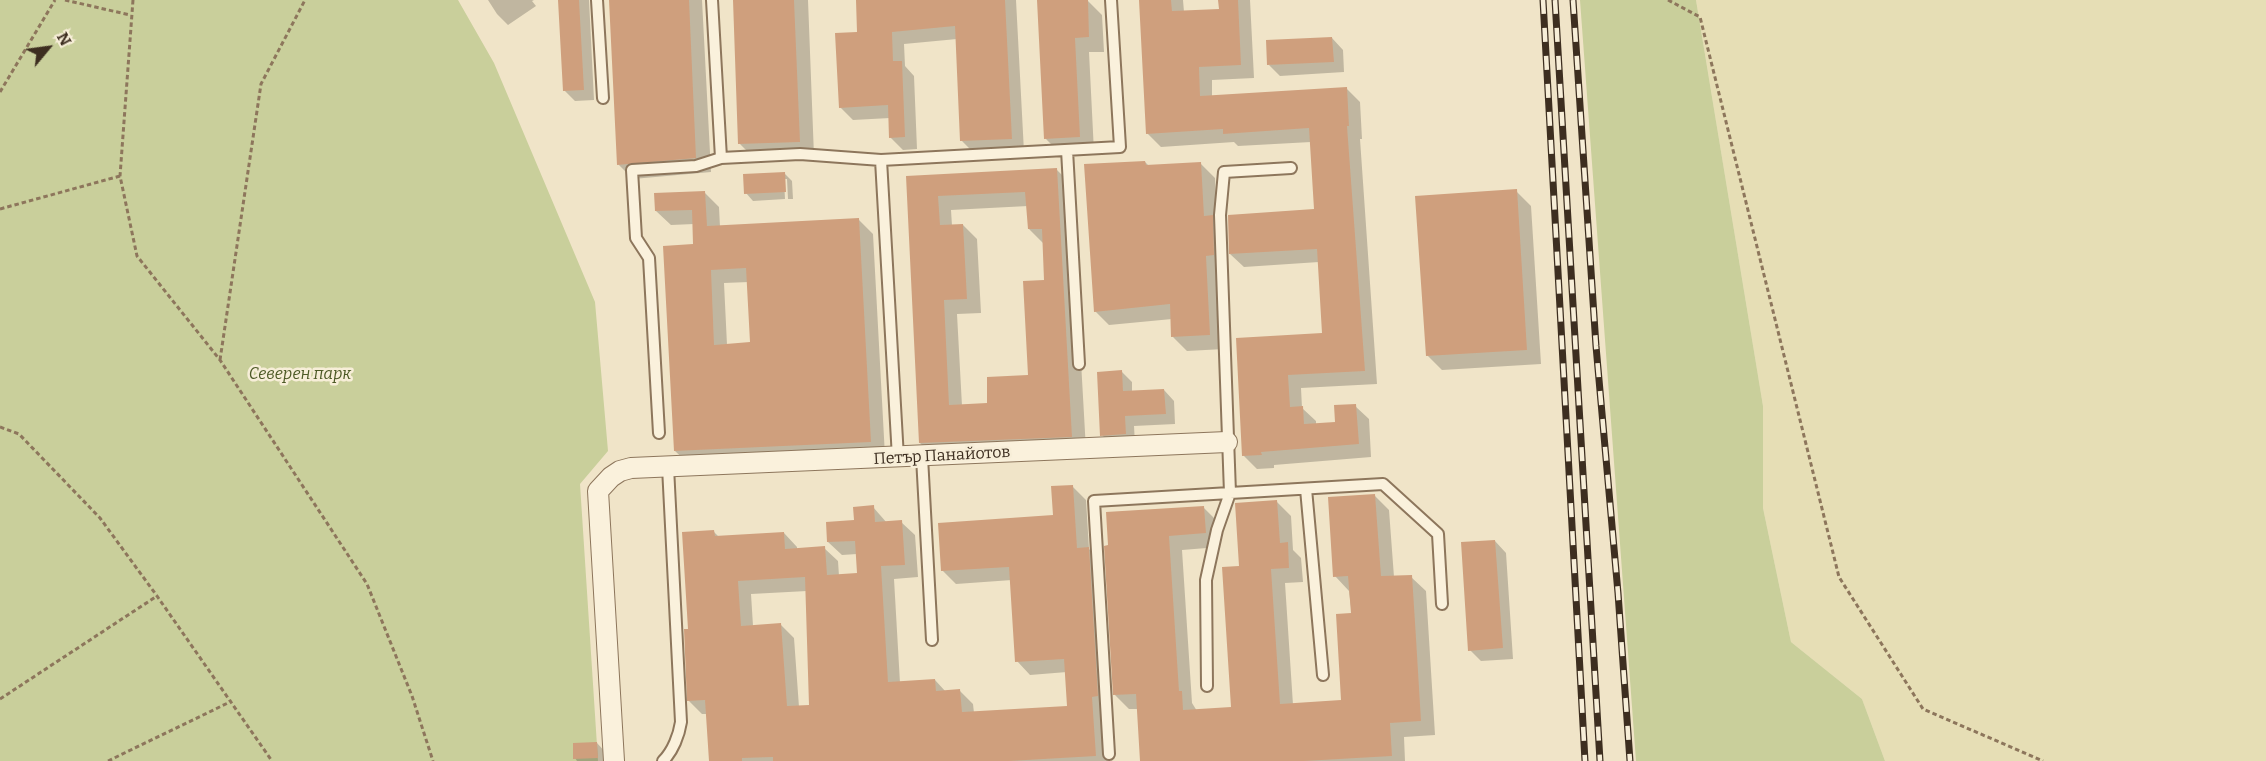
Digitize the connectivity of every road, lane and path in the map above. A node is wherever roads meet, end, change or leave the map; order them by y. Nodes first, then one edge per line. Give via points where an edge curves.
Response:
1 (55, 0) edge
2 (64, 0) edge
3 (133, 0) edge
4 (305, 0) edge
5 (597, 0) edge
6 (712, 0) edge
7 (1111, 0) edge
8 (1668, 0) edge
9 (131, 15) junction
10 (0, 92) edge
11 (603, 98) dead end
12 (1067, 150) junction
13 (721, 158) junction
14 (881, 160) junction
15 (1291, 168) dead end
16 (120, 176) junction
17 (0, 209) edge
18 (220, 360) junction
19 (1079, 364) dead end
20 (0, 427) edge
21 (659, 434) dead end
22 (1227, 442) junction
23 (922, 457) junction
24 (898, 458) junction
25 (668, 467) junction
26 (1306, 489) junction
27 (1230, 493) junction
28 (157, 596) junction
29 (1442, 604) dead end
30 (932, 640) dead end
31 (1323, 675) dead end
32 (1207, 686) dead end
33 (0, 699) edge
34 (232, 701) junction
35 (1109, 754) dead end
36 (270, 760) edge
37 (108, 761) edge
38 (433, 761) edge
39 (614, 761) edge
40 (663, 761) edge
41 (2043, 761) edge

1 - 10 path
2 - 9 path
3 - 9 path
4 - 18 path via 261,84
5 - 11 lane
6 - 13 lane
7 - 12 lane via 1120,147
8 - 41 path via 1700,17 1839,577 1923,709
9 - 16 path
12 - 14 lane
12 - 19 lane
13 - 14 lane via 800,154
13 - 21 lane via 696,166 632,170 636,238 649,258
14 - 24 lane
15 - 22 lane via 1224,172 1220,215
16 - 17 path
16 - 18 path via 137,256
18 - 38 path via 367,584 412,696
20 - 28 path via 19,434 100,518
22 - 23 street, Петър Панайотов
22 - 27 lane
23 - 24 street, Петър Панайотов
23 - 30 lane
24 - 25 street, Петър Панайотов
25 - 39 street, Петър Панайотов via 620,471 598,491
25 - 40 lane via 681,722
26 - 27 lane
26 - 29 lane via 1383,484 1438,534
26 - 31 lane
27 - 32 lane via 1206,580
27 - 35 lane via 1094,501
28 - 33 path
28 - 34 path
34 - 36 path
34 - 37 path

